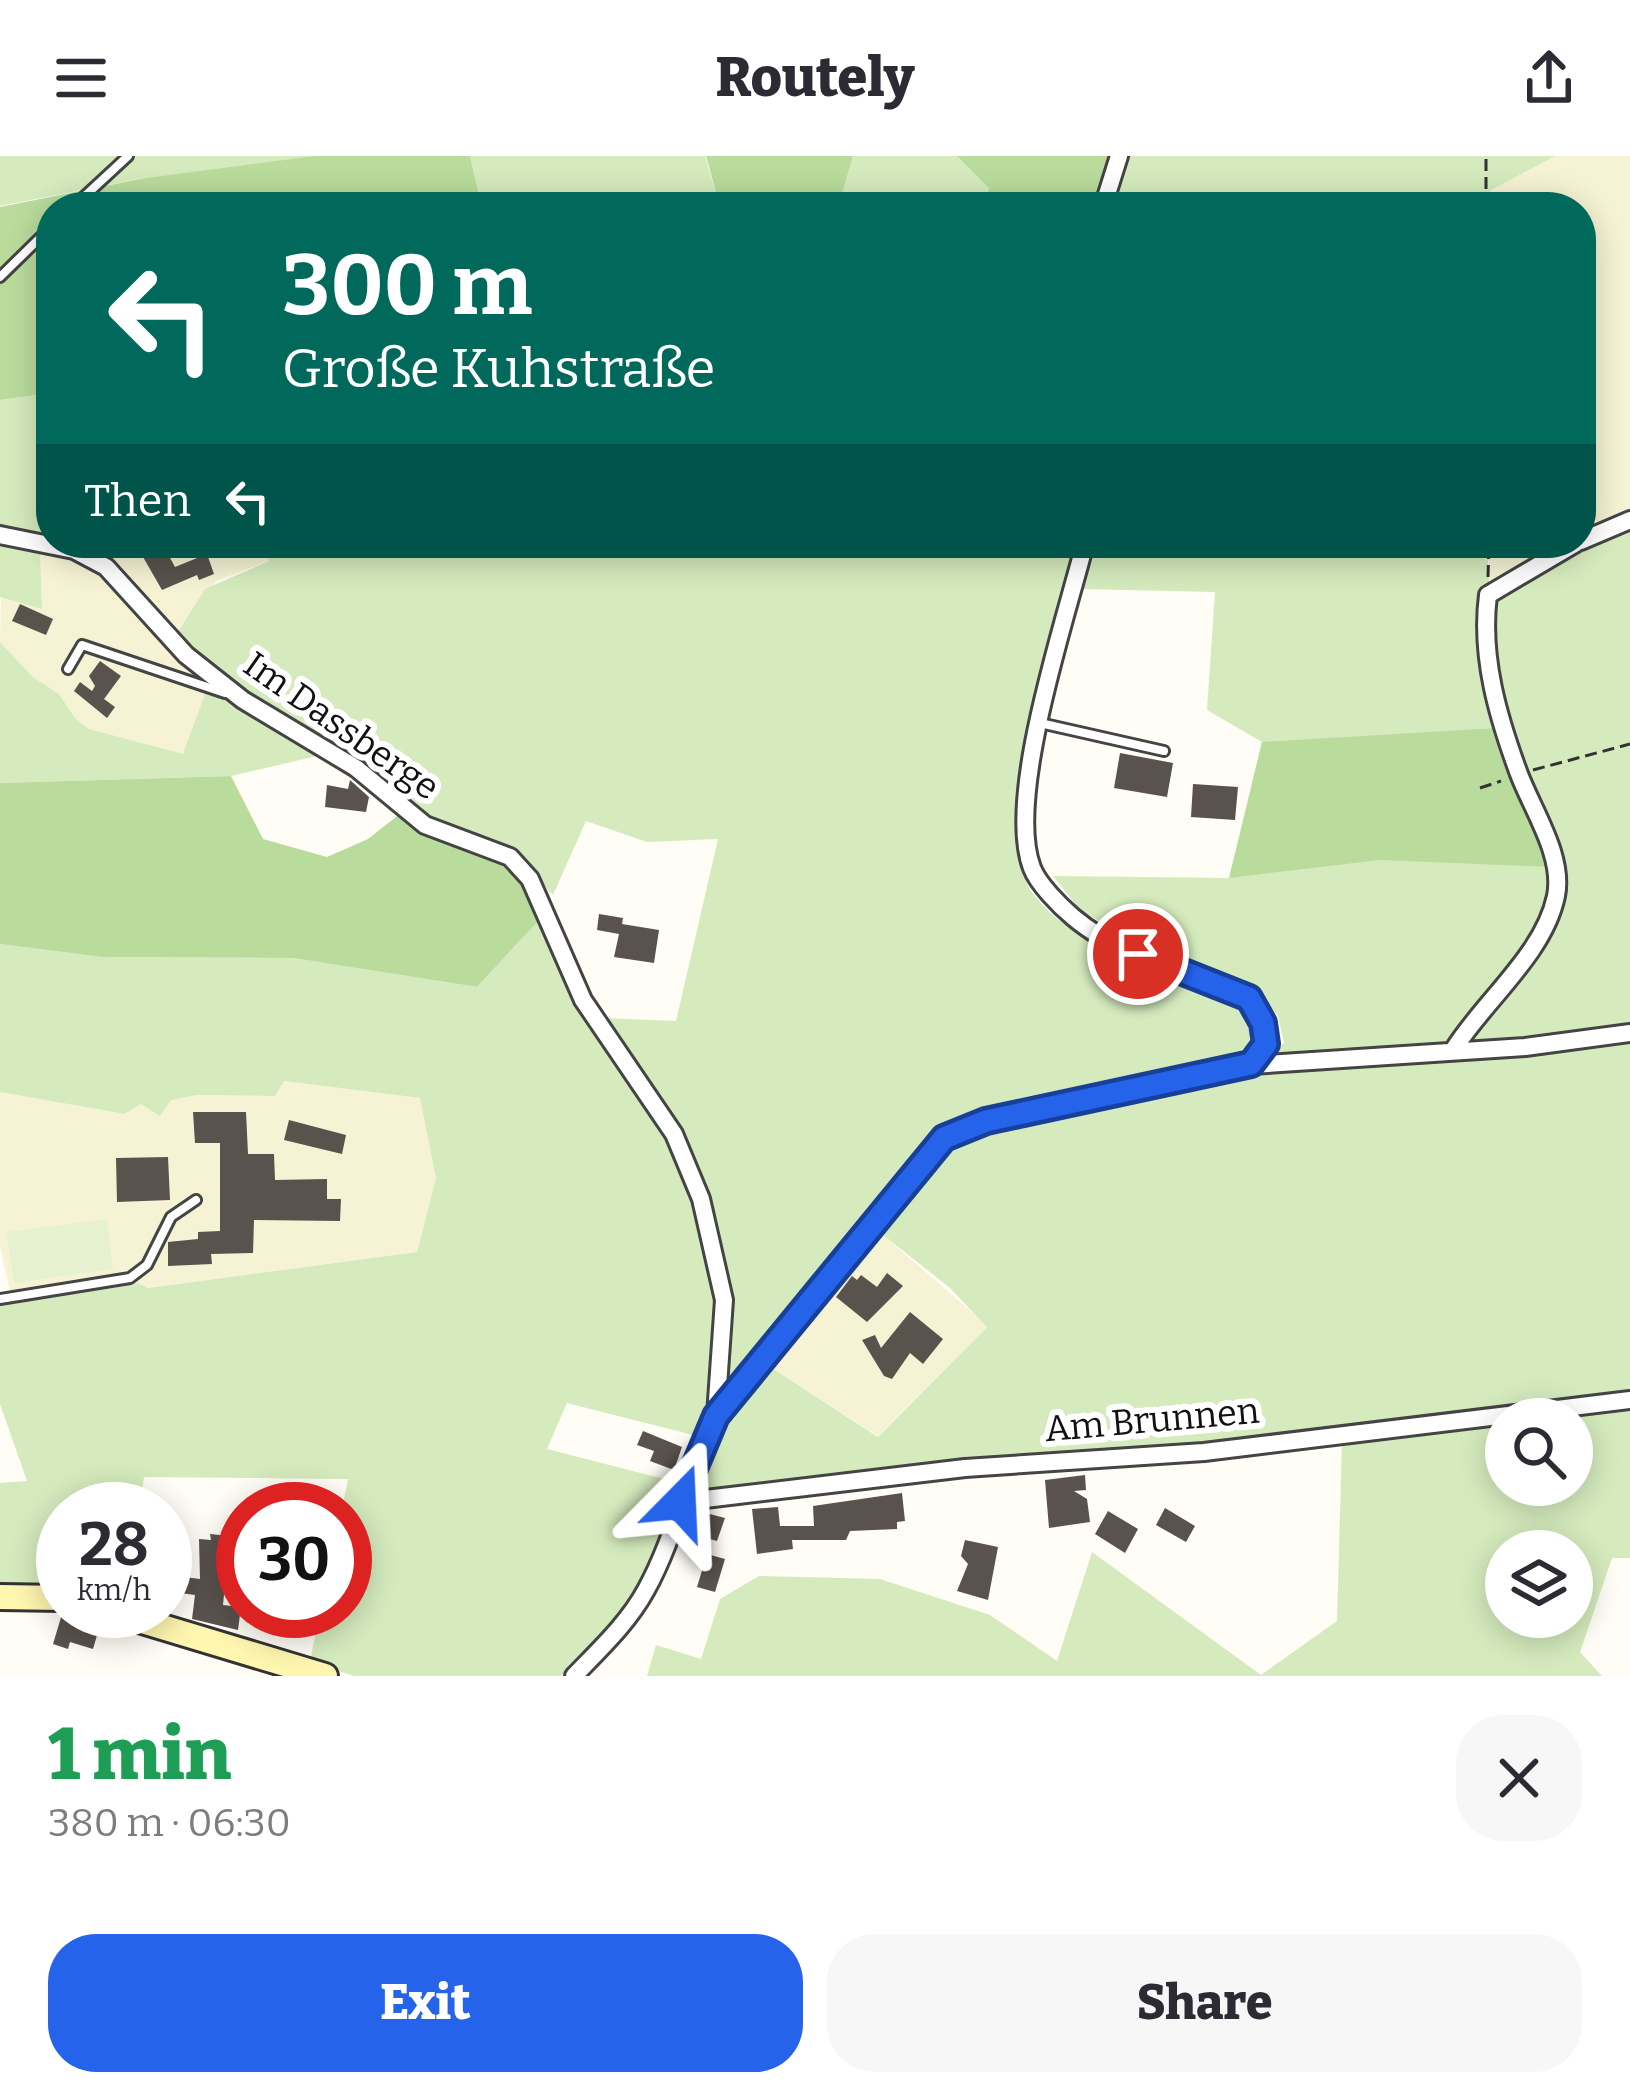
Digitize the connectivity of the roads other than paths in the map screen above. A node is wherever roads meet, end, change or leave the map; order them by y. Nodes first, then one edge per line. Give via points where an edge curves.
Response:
1 (128, 156) edge
2 (1119, 156) edge
3 (89, 192) edge
4 (1108, 192) edge
5 (36, 242) edge
6 (0, 278) edge
7 (1630, 520) edge
8 (0, 535) edge
9 (1596, 535) edge
10 (36, 542) edge
11 (89, 558) edge
12 (1081, 558) edge
13 (1552, 558) edge
14 (68, 669) dead end
15 (243, 700) junction
16 (1040, 723) junction
17 (1164, 751) dead end
18 (1630, 1033) edge
19 (1454, 1049) junction
20 (1251, 1064) junction
21 (196, 1200) dead end
22 (0, 1299) edge
23 (1630, 1400) edge
24 (716, 1416) junction
25 (680, 1502) junction
26 (0, 1597) edge
27 (36, 1598) edge
28 (192, 1636) edge
29 (325, 1676) edge
30 (574, 1676) edge

1 - 3 lane
2 - 4 street
5 - 6 lane
7 - 9 street
8 - 10 street, Im Dassberge
11 - 15 street, Im Dassberge
12 - 16 street
13 - 19 street via 1488,595 1484,627 1495,703 1557,867 1556,897 1544,926
14 - 15 lane via 82,645
15 - 24 street, Im Dassberge via 356,768 424,825 510,857 530,879 583,1000 674,1134 701,1199 724,1300
16 - 17 lane
16 - 20 street via 1025,838 1033,872 1074,918 1138,954 1249,998 1266,1044
18 - 19 street
19 - 20 street
20 - 24 street via 986,1121 944,1138
21 - 22 lane via 171,1217 147,1265 130,1278
23 - 25 street, Am Brunnen via 1204,1452 965,1468
24 - 25 street
25 - 30 street via 648,1588
26 - 27 street
28 - 29 street

